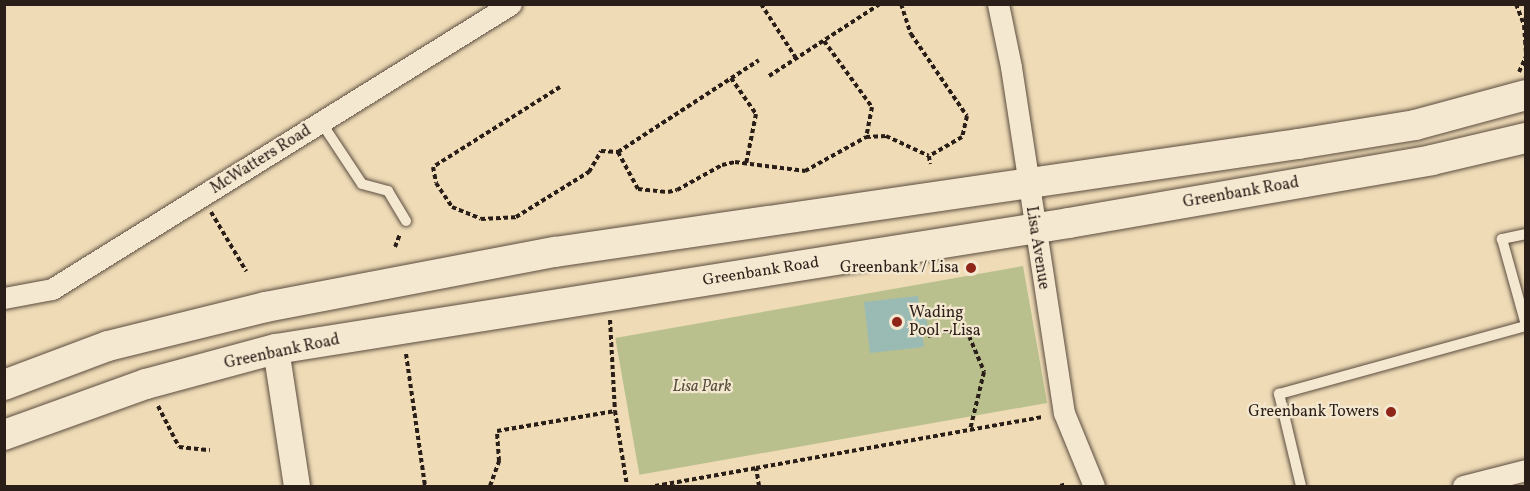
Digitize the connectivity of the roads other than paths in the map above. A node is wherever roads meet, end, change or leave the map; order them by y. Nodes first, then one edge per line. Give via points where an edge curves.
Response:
1 (511, 4) edge
2 (998, 4) edge
3 (1521, 86) edge
4 (321, 122) junction
5 (1526, 138) edge
6 (1027, 182) junction
7 (406, 221) dead end
8 (1034, 228) junction
9 (1526, 234) edge
10 (4, 298) edge
11 (1526, 326) edge
12 (276, 349) junction
13 (4, 385) edge
14 (4, 435) edge
15 (1526, 470) edge
16 (297, 486) edge
17 (1094, 486) edge
18 (1301, 486) edge
19 (1464, 486) edge

1 - 4 street, McWatters Road
2 - 6 street, Lisa Avenue
3 - 6 main road via 1415,125
4 - 7 lane via 362,184 388,191
4 - 10 street, McWatters Road via 52,289
5 - 8 main road, Greenbank Road via 1432,160
6 - 8 street, Lisa Avenue
6 - 13 main road via 555,252 266,307 108,346
8 - 12 main road, Greenbank Road
8 - 17 street, Lisa Avenue via 1064,413
9 - 11 lane via 1502,239
11 - 18 lane via 1279,394
12 - 14 main road, Greenbank Road via 146,384
12 - 16 street
15 - 19 street

